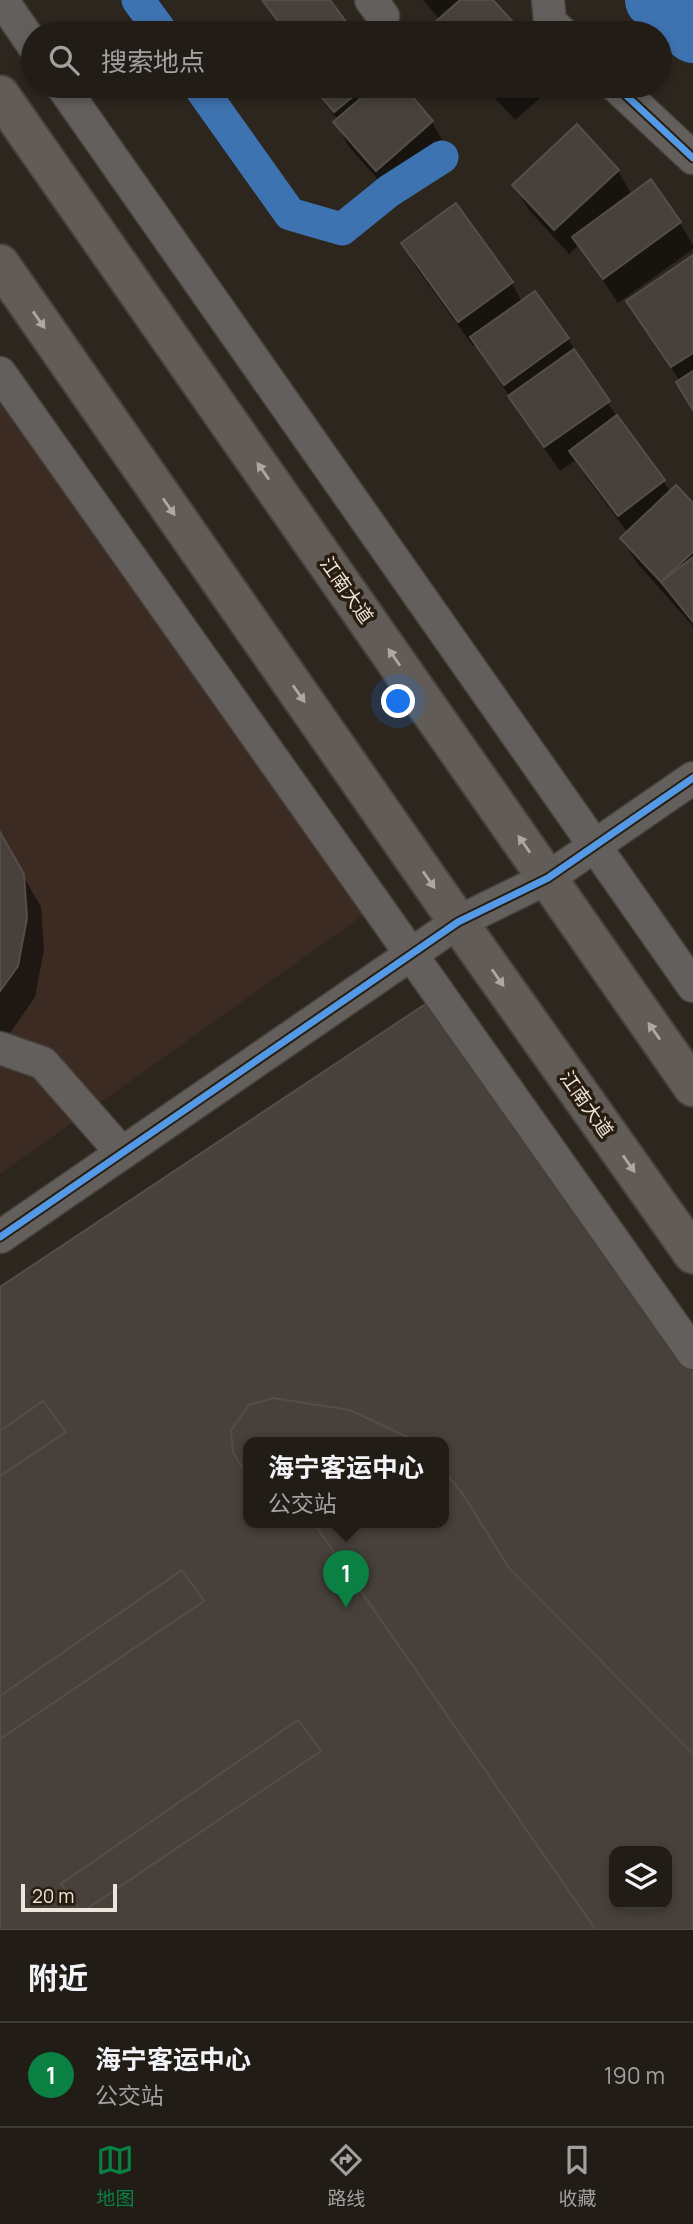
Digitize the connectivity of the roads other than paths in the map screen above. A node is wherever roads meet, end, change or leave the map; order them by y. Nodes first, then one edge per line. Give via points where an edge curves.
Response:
1 (2, 0) edge
2 (548, 0) edge
3 (550, 21) edge
4 (21, 28) edge
5 (0, 95) edge
6 (70, 98) edge
7 (629, 98) edge
8 (693, 158) edge
9 (0, 264) edge
10 (0, 373) edge
11 (693, 778) edge
12 (594, 846) junction
13 (548, 878) junction
14 (458, 922) junction
15 (411, 955) junction
16 (693, 986) edge
17 (0, 1048) edge
18 (693, 1087) edge
19 (122, 1153) junction
20 (0, 1237) edge
21 (693, 1254) edge
22 (693, 1353) edge

1 - 4 street
2 - 3 street
13 -> 5 highway, 江南大道
6 - 12 street
7 - 8 street
9 -> 14 highway, 江南大道
10 - 15 street
11 - 12 street
12 - 13 street
12 - 16 street
13 - 14 street
18 -> 13 highway, 江南大道
14 - 15 street
14 -> 21 highway, 江南大道
15 - 19 street
15 - 22 street
17 - 19 street via 43,1063
19 - 20 street

